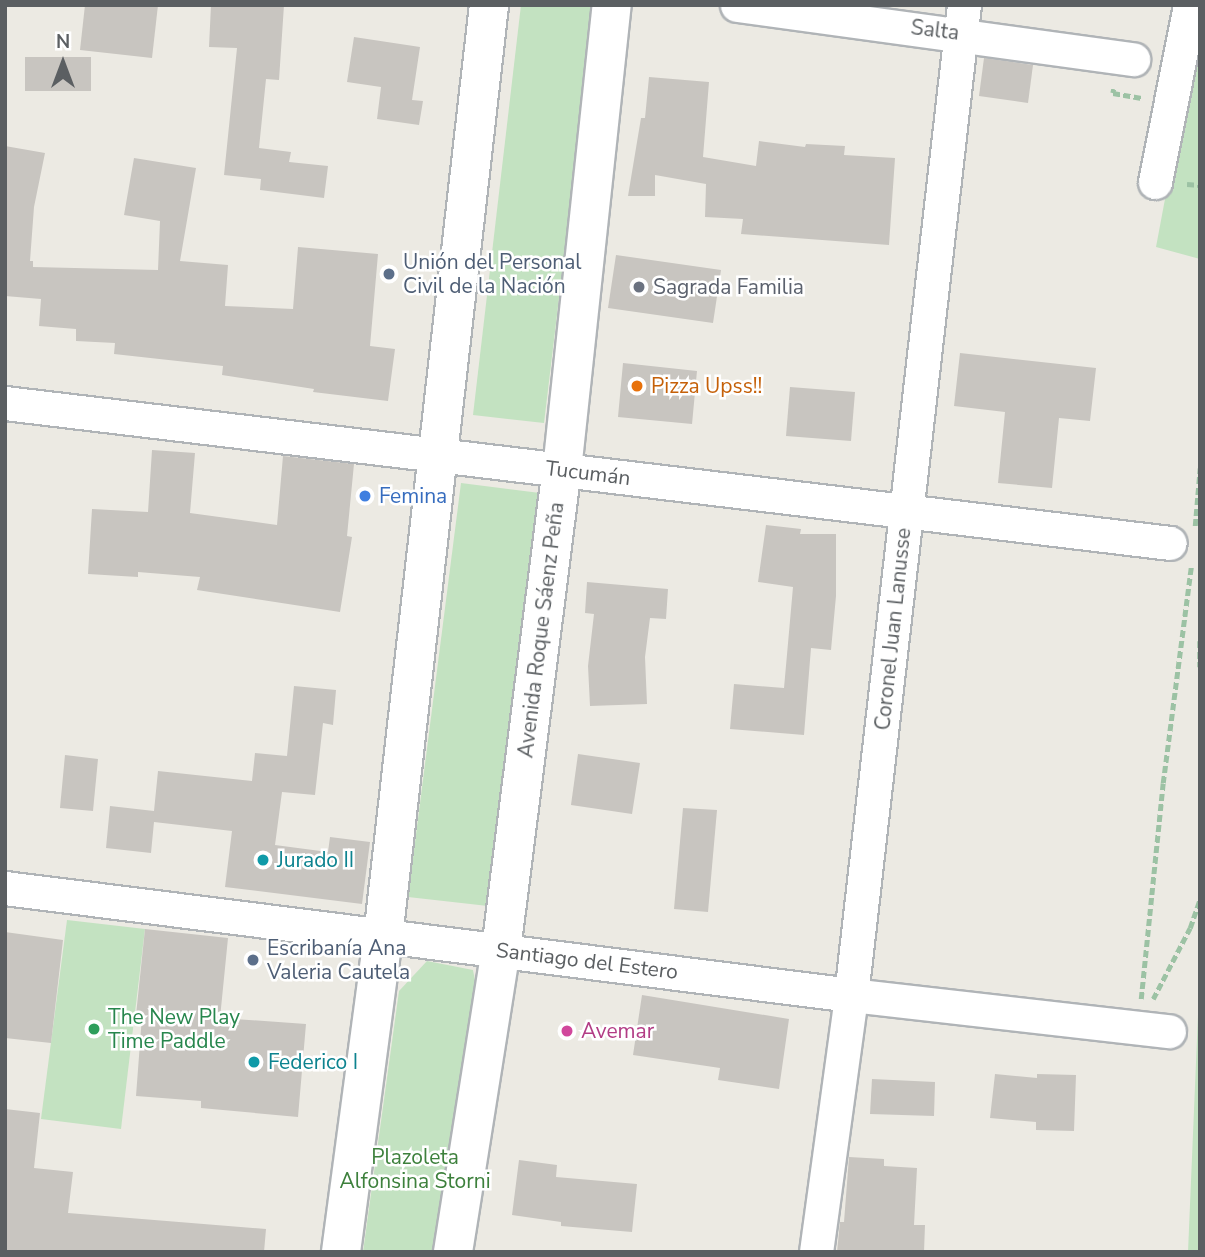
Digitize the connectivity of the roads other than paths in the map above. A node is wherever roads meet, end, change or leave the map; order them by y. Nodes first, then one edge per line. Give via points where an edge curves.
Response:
1 (489, 5) edge
2 (612, 5) edge
3 (737, 5) edge
4 (1190, 5) edge
5 (962, 19) edge
6 (1133, 59) dead end
7 (1155, 182) dead end
8 (5, 403) edge
9 (438, 455) junction
10 (562, 470) junction
11 (906, 511) junction
12 (1186, 544) road end
13 (5, 888) edge
14 (383, 937) junction
15 (500, 950) junction
16 (851, 995) junction
17 (1154, 1029) road end
18 (341, 1252) edge
19 (453, 1252) edge
20 (816, 1252) edge

1 - 9 main road
2 - 10 main road, Avenida Roque Sáenz Peña
3 - 5 street, Salta
4 - 7 street
5 - 6 street, Salta
5 - 11 street, Coronel Juan Lanusse
8 - 9 street, Tucumán
9 - 10 street, Tucumán
9 - 14 main road
10 - 11 street, Tucumán
10 - 15 main road, Avenida Roque Sáenz Peña
11 - 12 street, Tucumán
11 - 16 street, Coronel Juan Lanusse
13 - 14 street, Santiago del Estero
14 - 15 street, Santiago del Estero
14 - 18 main road
15 - 16 street, Santiago del Estero
15 - 19 main road, Avenida Roque Sáenz Peña
16 - 17 street, Santiago del Estero
16 - 20 street, Coronel Juan Lanusse

